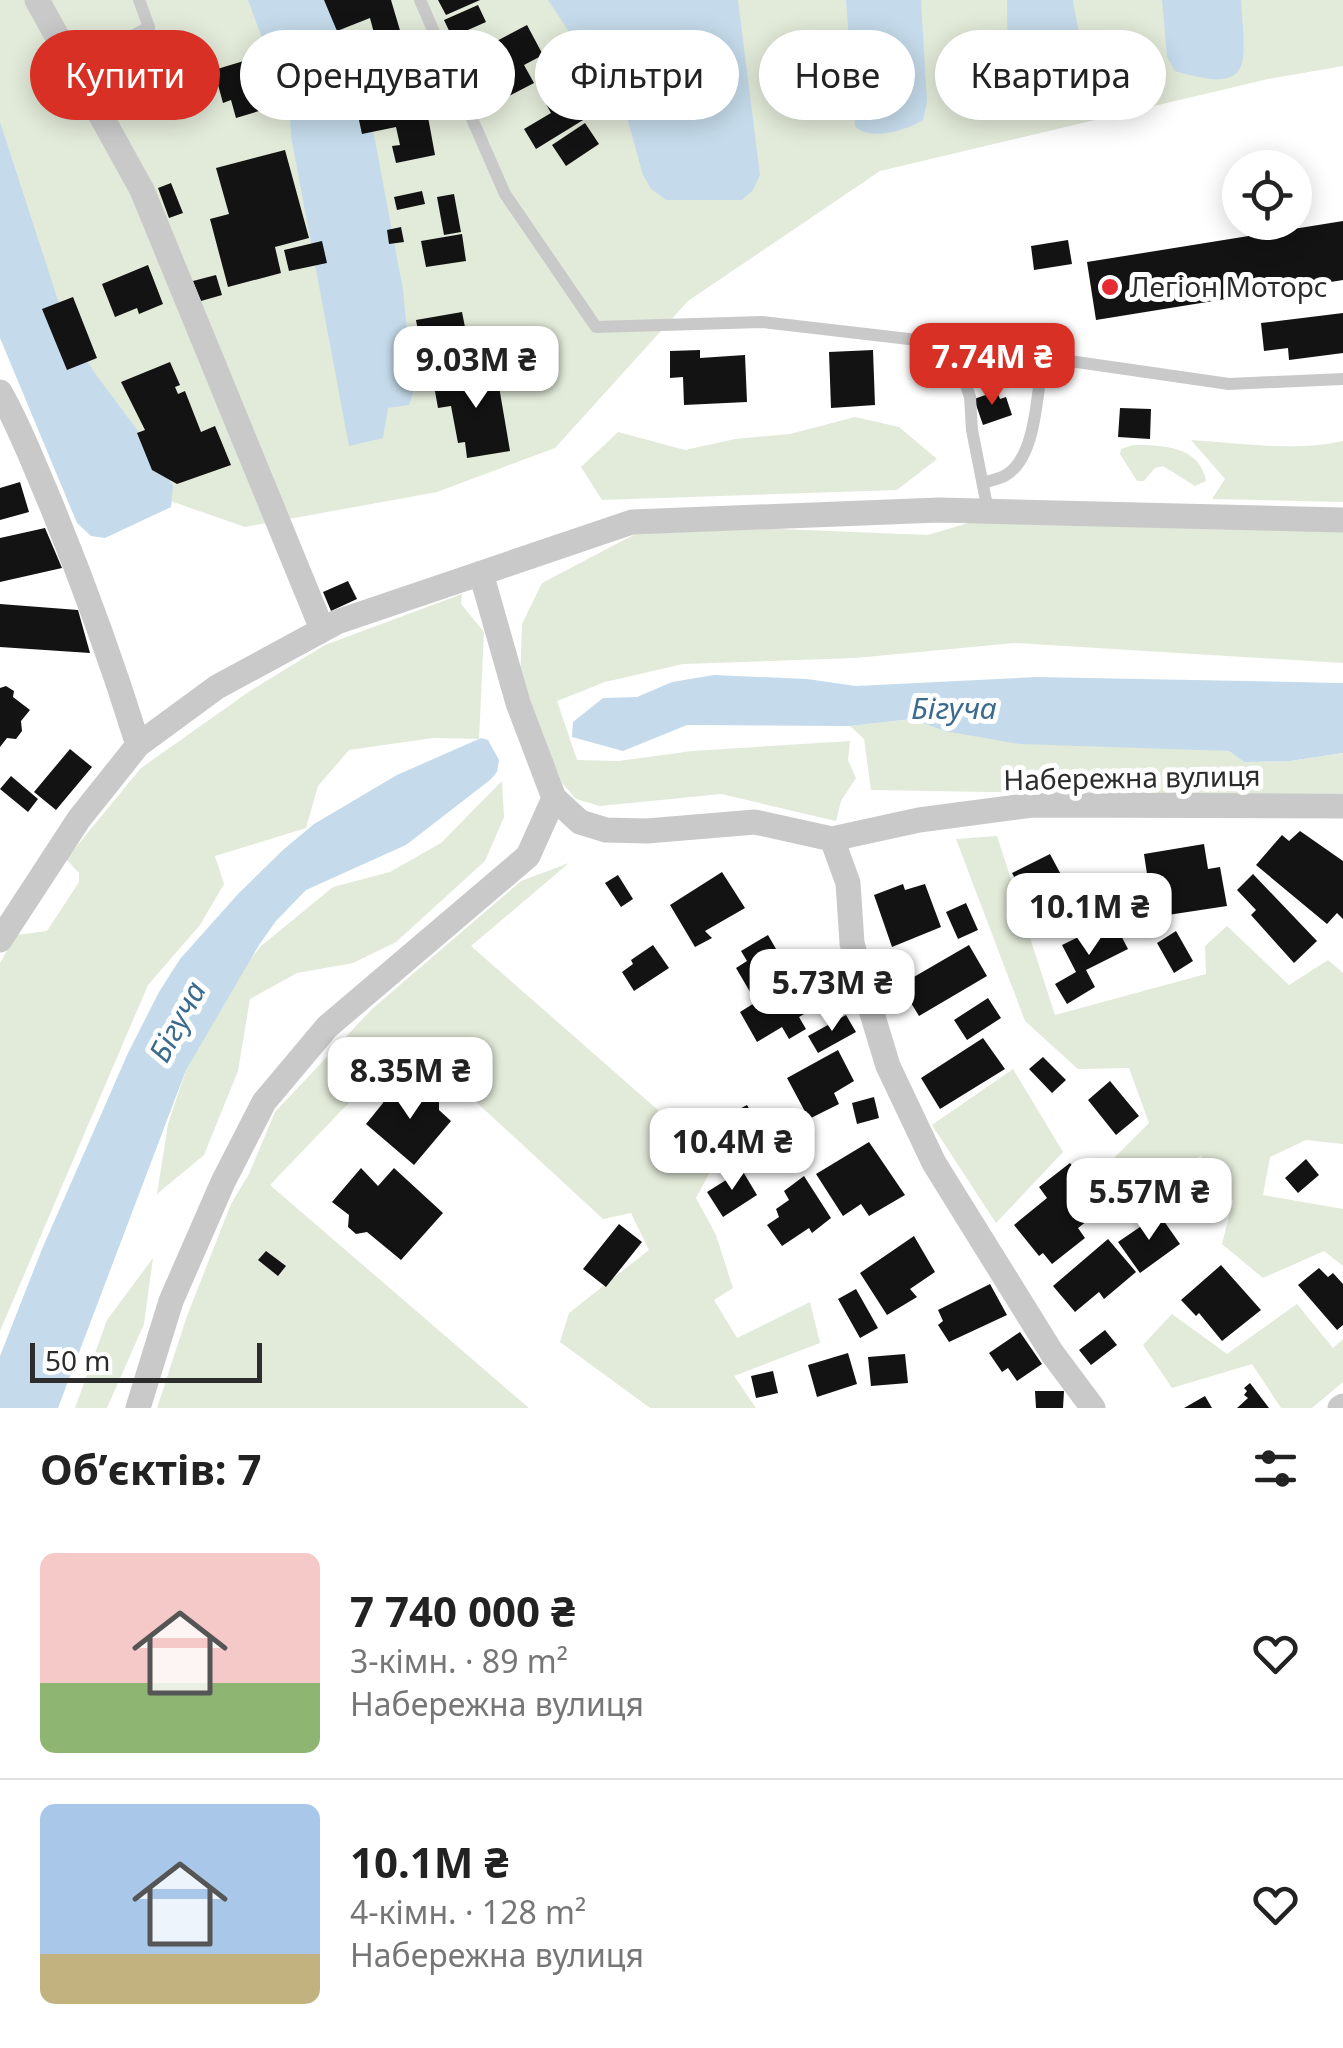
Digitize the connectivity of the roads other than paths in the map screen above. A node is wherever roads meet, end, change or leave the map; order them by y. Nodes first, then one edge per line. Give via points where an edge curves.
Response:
1 (38, 0) edge
2 (139, 0) edge
3 (420, 0) edge
4 (105, 121) junction
5 (952, 344) junction
6 (1043, 358) junction
7 (1343, 379) edge
8 (0, 392) edge
9 (984, 483) junction
10 (988, 511) junction
11 (1343, 520) edge
12 (481, 573) junction
13 (322, 629) junction
14 (138, 745) junction
15 (554, 798) junction
16 (1343, 806) edge
17 (832, 839) junction
18 (0, 940) edge
19 (138, 1408) edge
20 (1093, 1408) edge

1 - 4 street
2 - 4 lane via 150,28 106,50
3 - 5 lane via 505,194 596,327 762,322
4 - 13 street via 142,190
5 - 6 lane
5 - 9 lane via 970,396
6 - 7 lane via 1229,384
6 - 9 lane via 1032,441 1009,474
8 - 14 street via 99,623
9 - 10 lane
10 - 11 street
10 - 12 street via 632,522
12 - 13 street
12 - 15 street via 518,704
13 - 14 street via 217,687
14 - 18 street via 79,818
15 - 17 street, Набережна вулиця via 580,822 606,830 755,822
15 - 19 street via 528,856 328,1027 264,1102 171,1301
16 - 17 street, Набережна вулиця via 1033,805
17 - 20 street via 848,882 856,960 888,1066 934,1164

